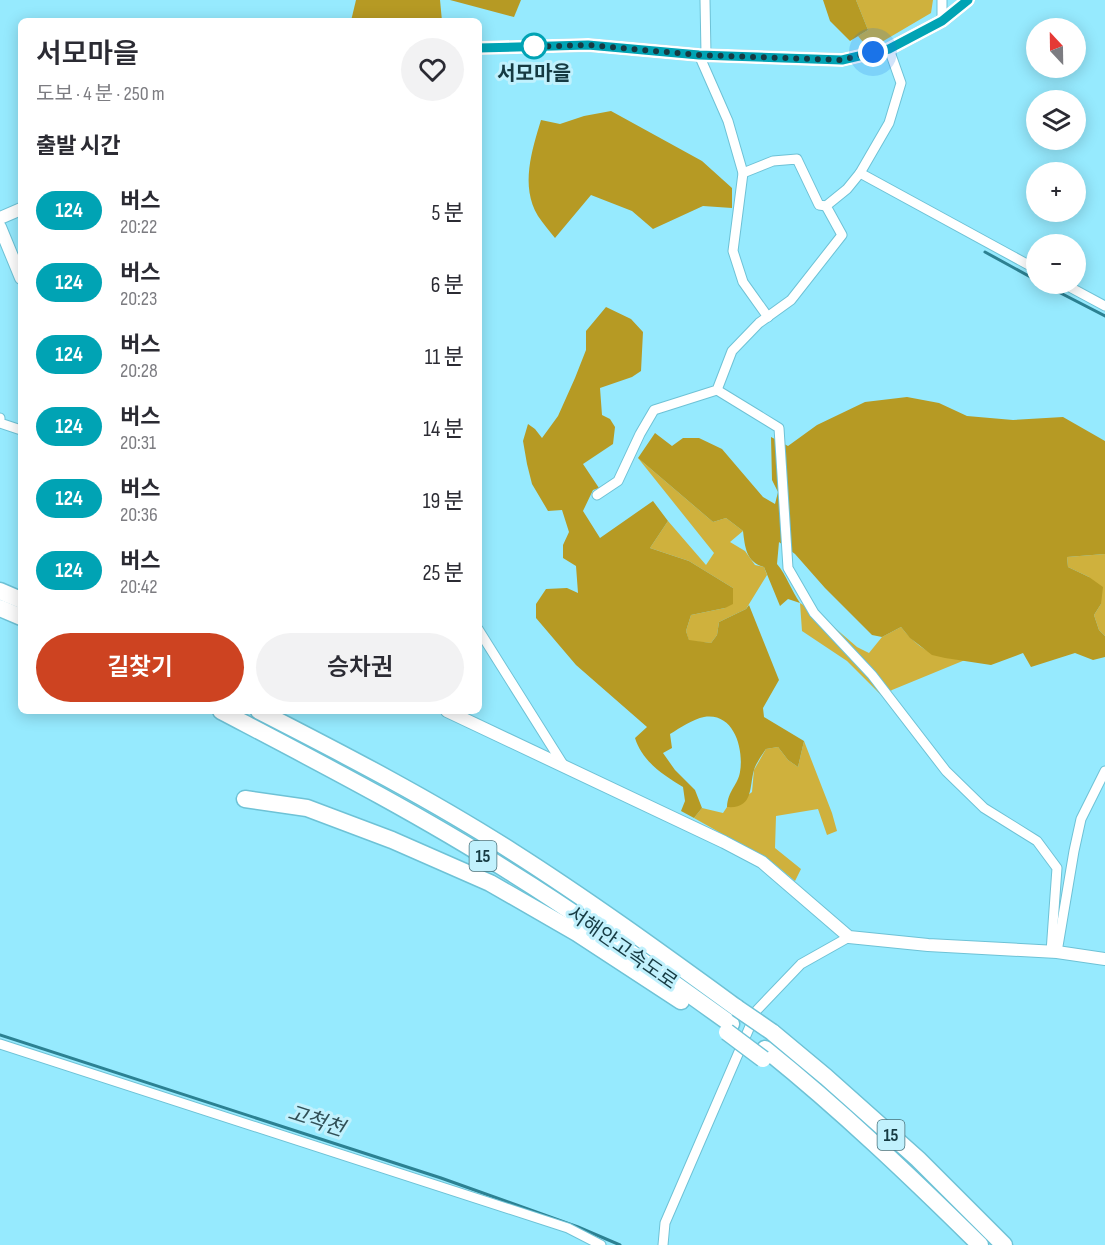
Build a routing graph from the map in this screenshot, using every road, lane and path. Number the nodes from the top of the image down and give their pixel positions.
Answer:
1 (705, 0) edge
2 (942, 0) edge
3 (968, 0) edge
4 (942, 21) junction
5 (482, 48) edge
6 (889, 49) junction
7 (702, 54) junction
8 (743, 172) junction
9 (860, 173) junction
10 (826, 206) junction
11 (18, 210) edge
12 (0, 218) edge
13 (0, 227) edge
14 (1026, 264) edge
15 (18, 271) edge
16 (1083, 294) edge
17 (1105, 306) edge
18 (768, 317) junction
19 (717, 390) junction
20 (0, 418) edge
21 (18, 429) edge
22 (597, 495) dead end
23 (0, 591) edge
24 (18, 599) edge
25 (0, 608) edge
26 (18, 616) edge
27 (482, 635) edge
28 (227, 714) edge
29 (265, 714) edge
30 (453, 714) edge
31 (564, 766) junction
32 (1105, 771) edge
33 (245, 799) dead end
34 (849, 937) junction
35 (1054, 952) junction
36 (1105, 959) edge
37 (732, 1021) junction
38 (0, 1044) edge
39 (601, 1245) edge
40 (663, 1245) edge
41 (980, 1245) edge
42 (1004, 1245) edge

1 - 7 street
2 - 4 street
3 - 4 street
4 - 6 street
5 - 7 street
6 - 7 street
6 - 9 street
7 - 8 street
8 - 10 street
8 - 18 street
9 - 10 street
9 - 14 street
10 - 18 street
11 - 12 street
13 - 15 street
16 - 17 street
18 - 19 street
19 - 22 street
19 - 35 street
20 - 21 street
23 - 24 highway
25 - 26 highway
27 - 31 street
28 - 37 highway, 서해안고속도로 / 15
29 - 37 highway, 서해안고속도로 / 15
30 - 31 street
31 - 34 street
32 - 35 street
33 - 37 highway
34 - 35 street
34 - 40 street
35 - 36 street
37 - 41 highway, 15, bridge
37 - 42 highway, 서해안고속도로 / 15, bridge
38 - 39 street

